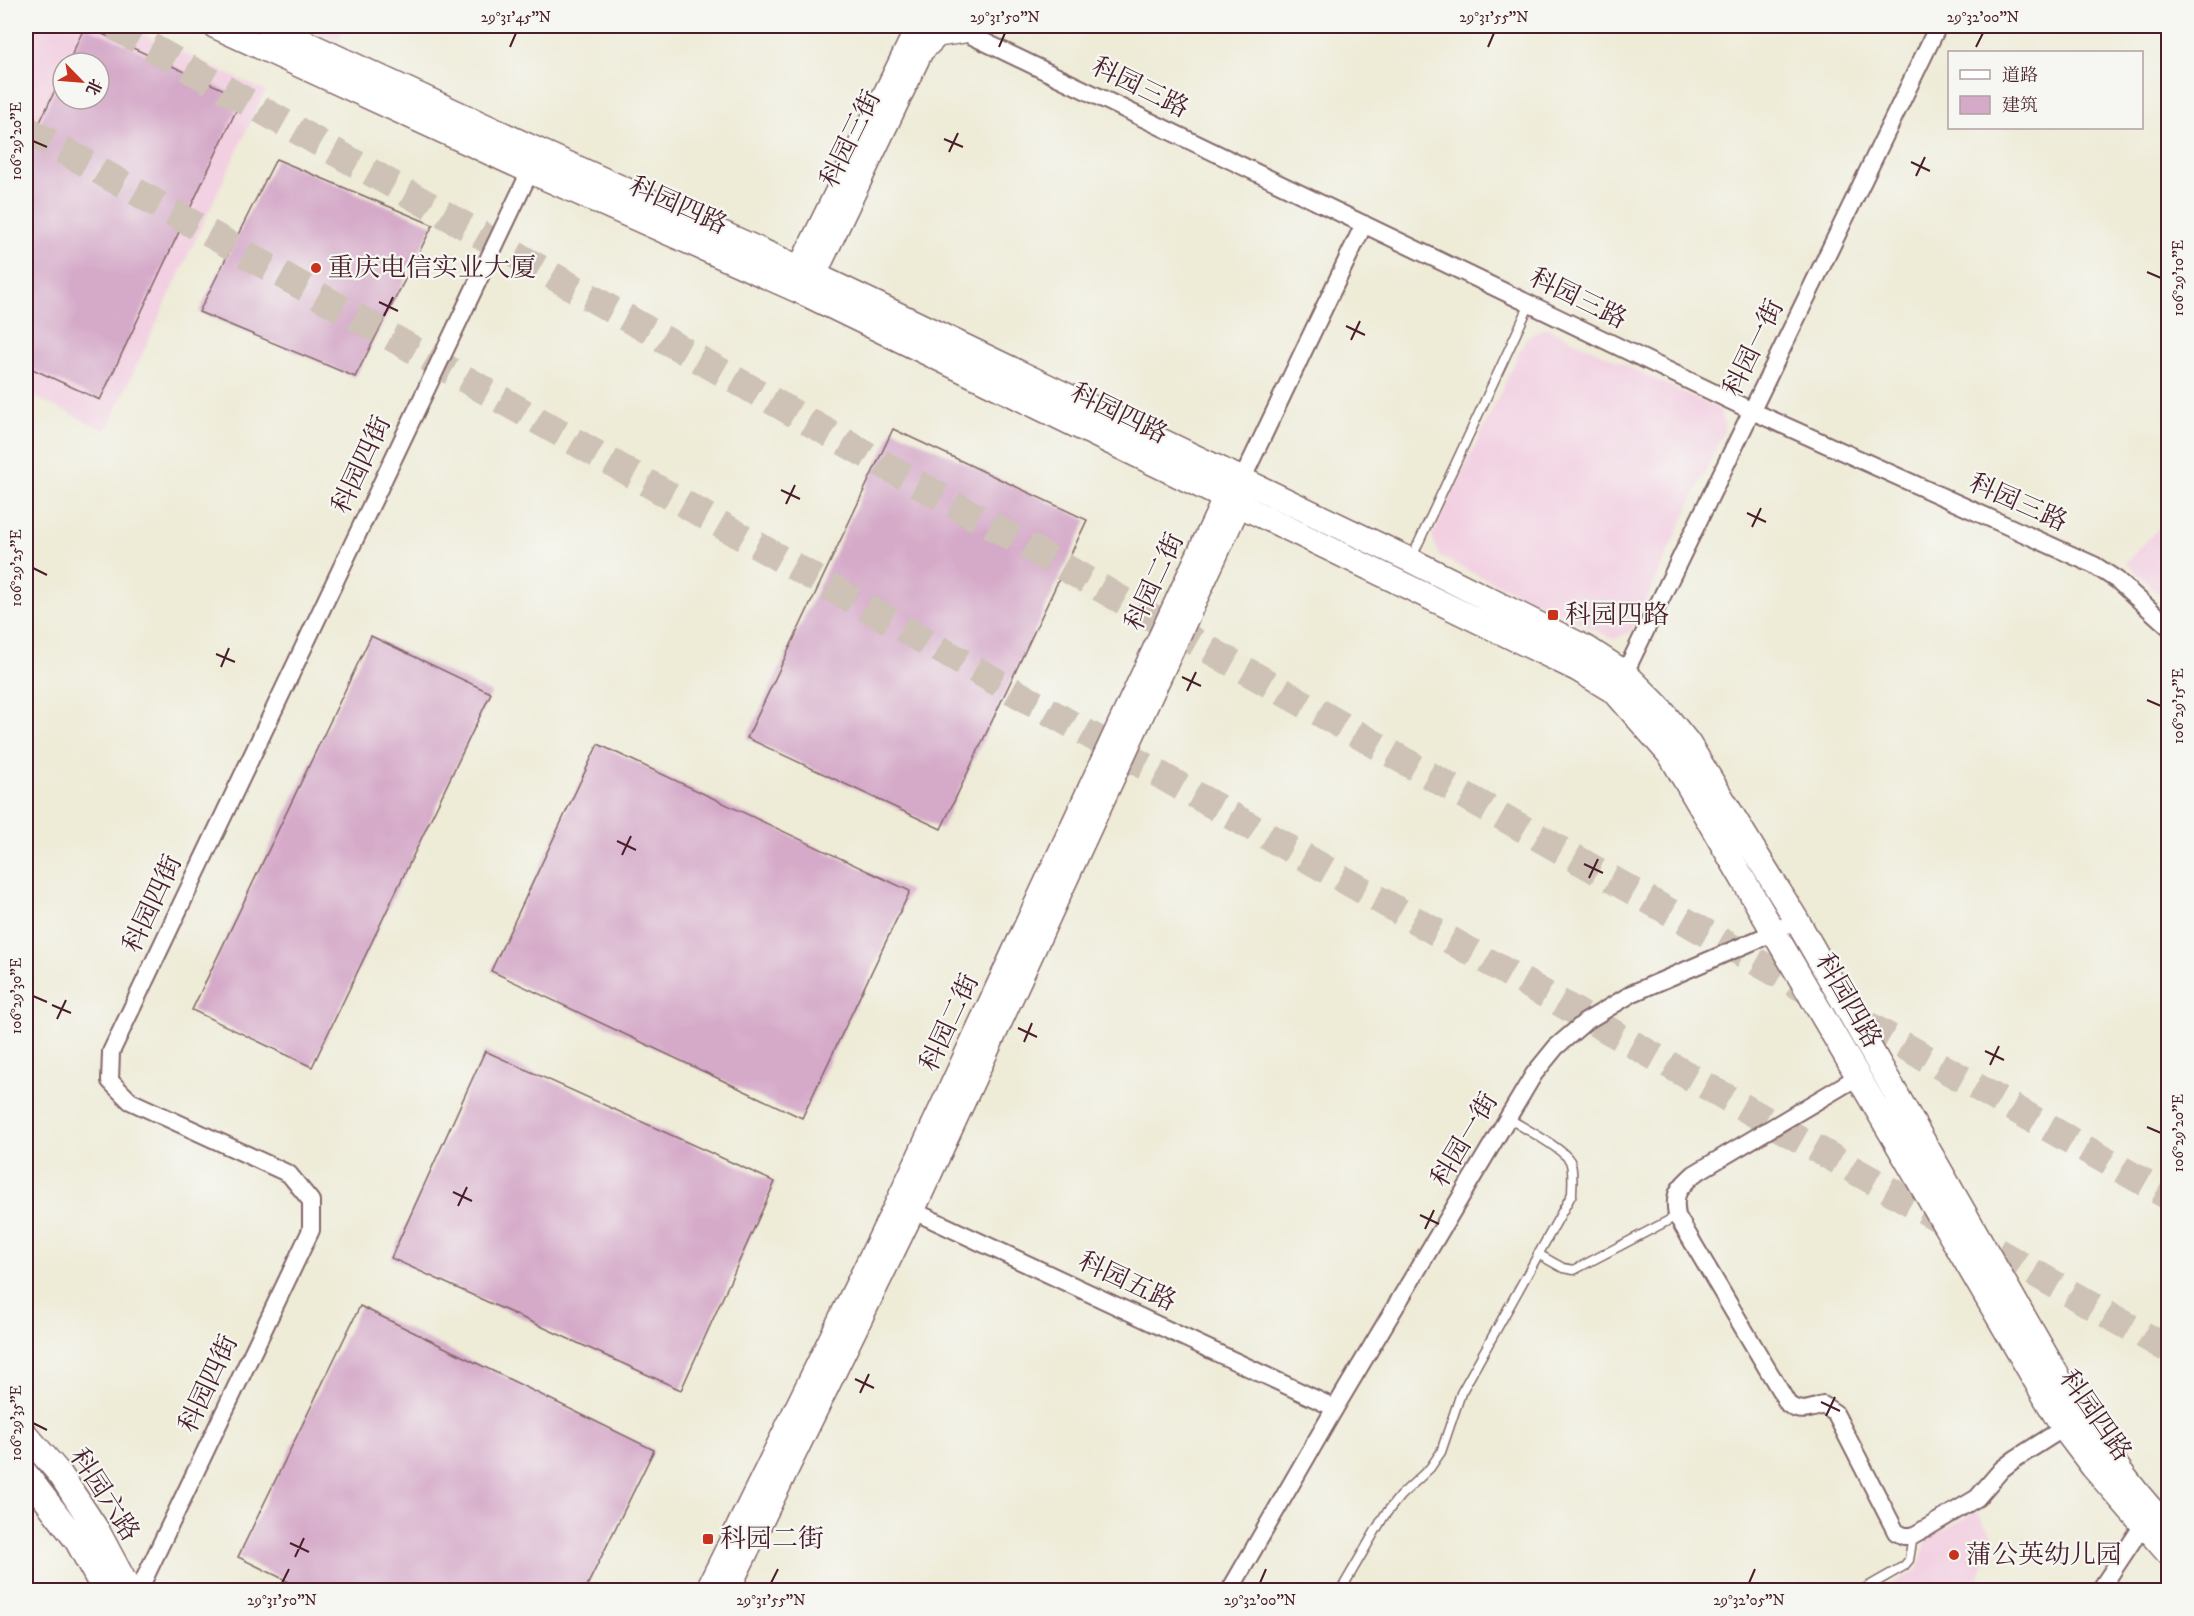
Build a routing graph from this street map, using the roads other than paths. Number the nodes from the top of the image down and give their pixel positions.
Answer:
1 (215, 26) edge
2 (269, 26) edge
3 (917, 26) edge
4 (1938, 26) edge
5 (962, 29) edge
6 (535, 161) junction
7 (1364, 224) junction
8 (802, 281) junction
9 (1530, 304) junction
10 (1752, 411) junction
11 (1242, 480) junction
12 (1232, 501) junction
13 (1410, 560) junction
14 (2169, 626) edge
15 (1620, 683) junction
16 (1796, 919) junction
17 (1775, 932) junction
18 (1859, 1076) junction
19 (1508, 1118) junction
20 (905, 1207) junction
21 (1677, 1216) junction
22 (1538, 1254) junction
23 (1335, 1408) junction
24 (2072, 1423) junction
25 (26, 1434) edge
26 (26, 1474) edge
27 (2143, 1525) junction
28 (2169, 1527) edge
29 (1913, 1536) junction
30 (2169, 1553) edge
31 (104, 1590) edge
32 (129, 1590) edge
33 (139, 1590) edge
34 (706, 1590) edge
35 (729, 1590) edge
36 (1230, 1590) edge
37 (1341, 1590) edge
38 (1862, 1590) edge
39 (2100, 1590) edge

1 - 6 main road, 科园四路
2 - 6 main road, 科园四路
3 - 8 street, 科园三街
4 - 10 street, 科园一街
5 - 7 street, 科园三路
5 - 8 street, 科园三街
6 - 8 main road, 科园四路
6 - 33 street, 科园四街
7 - 9 street, 科园三路
7 - 11 street, 科园二街
8 - 11 main road, 科园四路
8 - 12 main road, 科园四路
9 - 10 street, 科园三路
9 - 13 lane
10 - 14 street, 科园三路
10 - 15 street, 科园一街
11 - 12 street, 科园二街
11 - 13 main road, 科园四路
12 - 15 main road, 科园四路
12 - 20 street, 科园二街
13 - 15 main road, 科园四路
15 - 16 main road, 科园四路
15 - 17 main road, 科园四路
16 - 17 street, 科园一街
16 - 24 main road, 科园四路
17 - 18 main road, 科园四路
17 - 19 street, 科园一街
18 - 21 street
18 - 24 main road, 科园四路
19 - 22 lane
19 - 23 street, 科园一街
20 - 23 street, 科园五路
20 - 34 street, 科园二街
20 - 35 street, 科园二街
21 - 22 lane
21 - 29 street
22 - 37 lane
23 - 36 street, 科园一街
24 - 27 main road, 科园四路
24 - 28 main road, 科园四路
24 - 29 street
25 - 32 main road, 科园六路
26 - 31 main road, 科园六路
27 - 30 main road, 科园四路
27 - 39 street
29 - 38 lane

